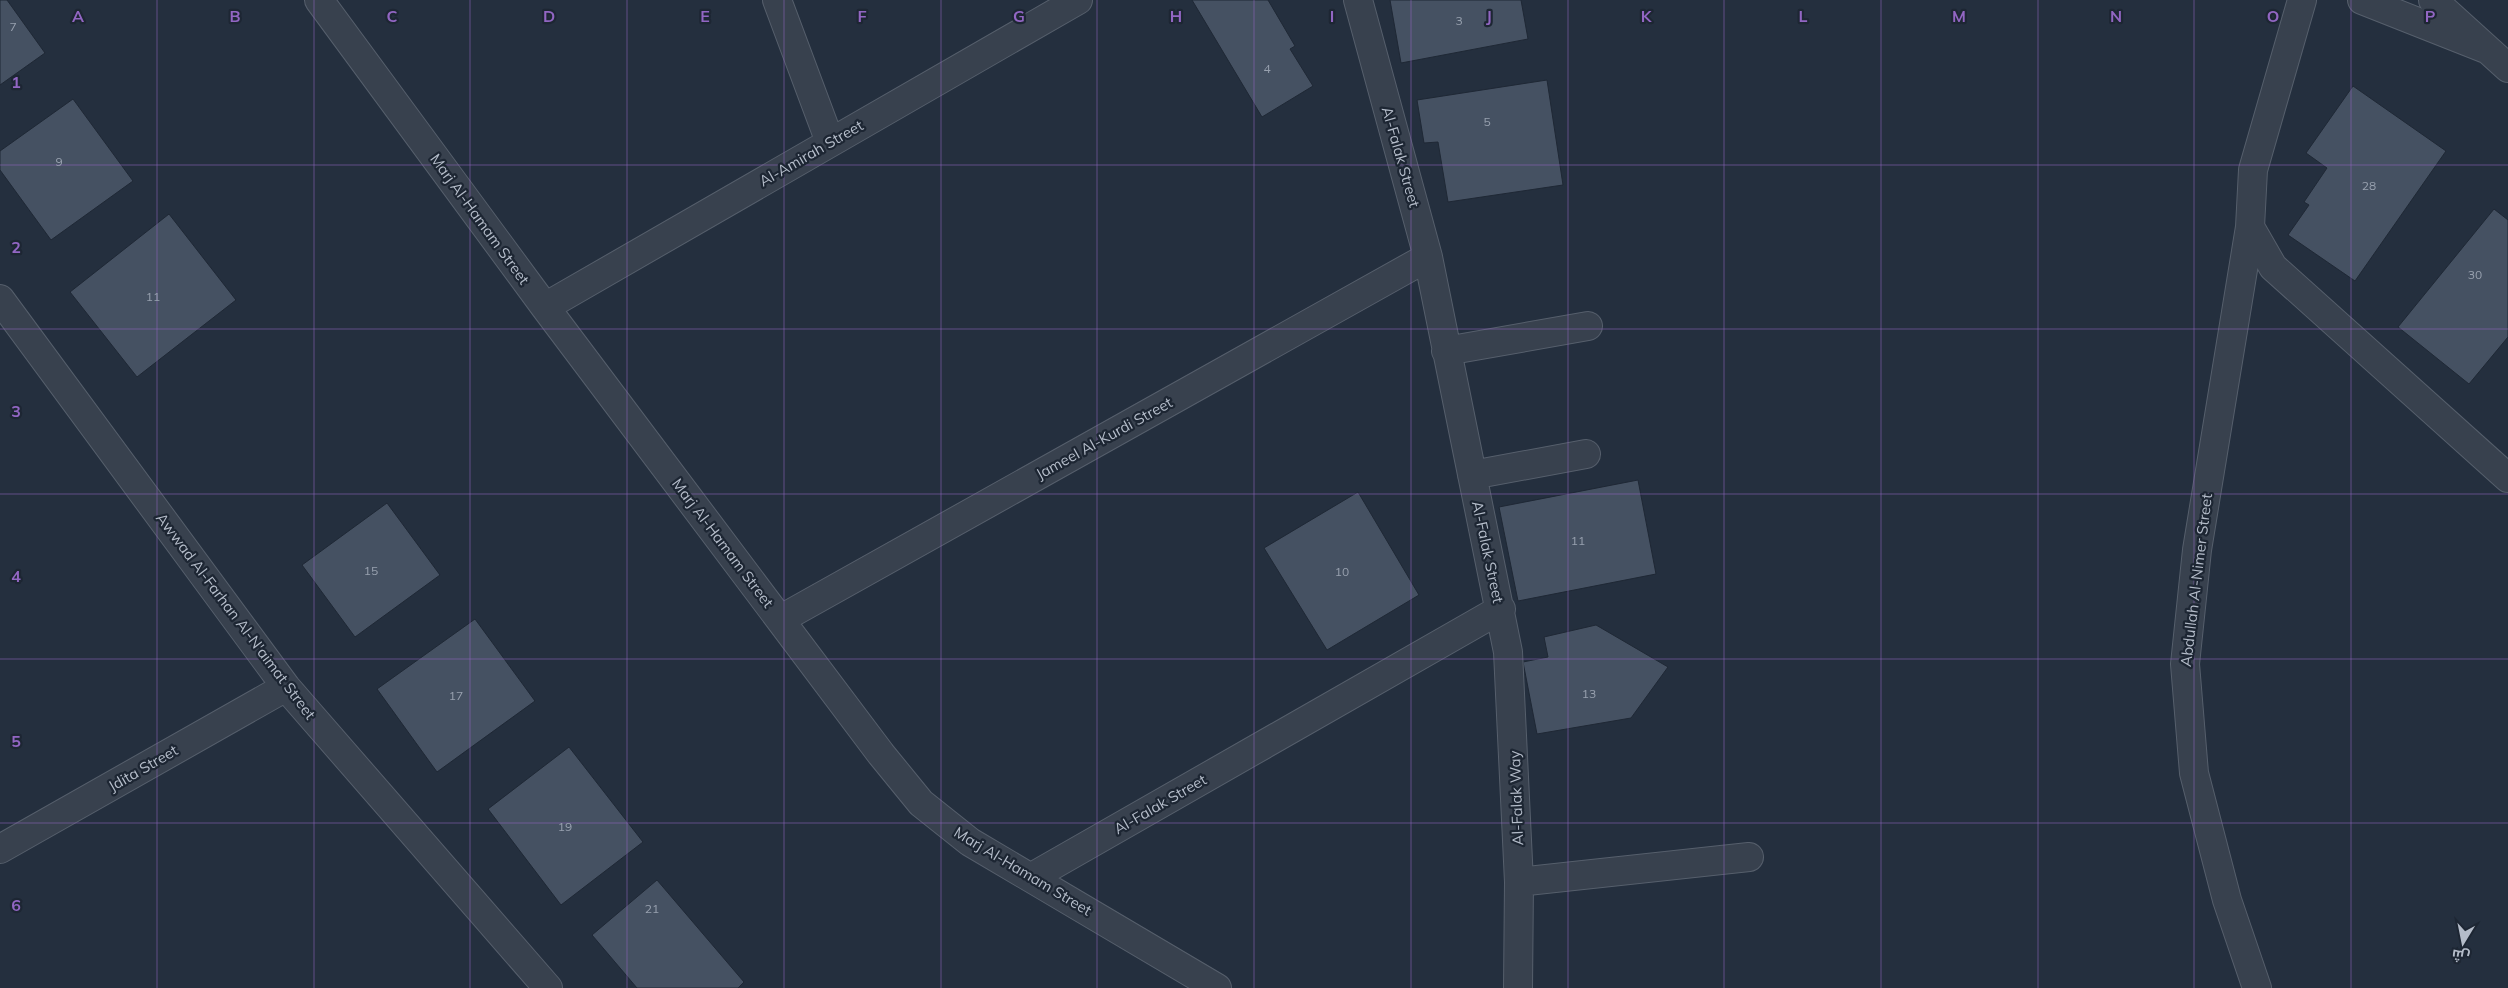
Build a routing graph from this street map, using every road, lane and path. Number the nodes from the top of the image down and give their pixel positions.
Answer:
1 (319, 0) edge
2 (777, 0) edge
3 (1078, 0) edge
4 (1358, 0) edge
5 (2302, 0) edge
6 (2362, 0) edge
7 (2434, 0) edge
8 (2486, 49) junction
9 (2508, 68) edge
10 (830, 142) junction
11 (2250, 227) junction
12 (1428, 257) junction
13 (0, 299) edge
14 (545, 307) junction
15 (1588, 326) dead end
16 (1446, 351) junction
17 (1586, 454) dead end
18 (1472, 475) junction
19 (2508, 478) edge
20 (1501, 609) junction
21 (781, 618) junction
22 (286, 687) junction
23 (0, 849) edge
24 (1749, 857) dead end
25 (1032, 877) junction
26 (1519, 882) junction
27 (548, 988) edge
28 (1217, 988) edge
29 (1518, 988) edge
30 (2258, 988) edge

1 - 14 street, Marj Al-Hamam Street
2 - 10 street
3 - 10 street, Al-Amirah Street
4 - 12 street, Al-Falak Street
5 - 11 street, Abdullah Al-Nimer Street
6 - 8 street
7 - 8 street
8 - 9 street
10 - 14 street, Al-Amirah Street
11 - 19 street
11 - 30 street, Abdullah Al-Nimer Street
12 - 16 street, Al-Falak Street
12 - 21 street, Jameel Al-Kurdi Street
13 - 22 street, Awwad Al-Farhan Al-N'aimat Street
14 - 21 street, Marj Al-Hamam Street
15 - 16 street
16 - 18 street, Al-Falak Street
17 - 18 street
18 - 20 street, Al-Falak Street
20 - 25 street, Al-Falak Street
20 - 26 street, Al-Falak Way
21 - 25 street, Marj Al-Hamam Street
22 - 23 street, Jdita Street
22 - 27 street, Awwad Al-Farhan Al-N'aimat Street
24 - 26 street
25 - 28 street, Marj Al-Hamam Street
26 - 29 street, Al-Falak Way

